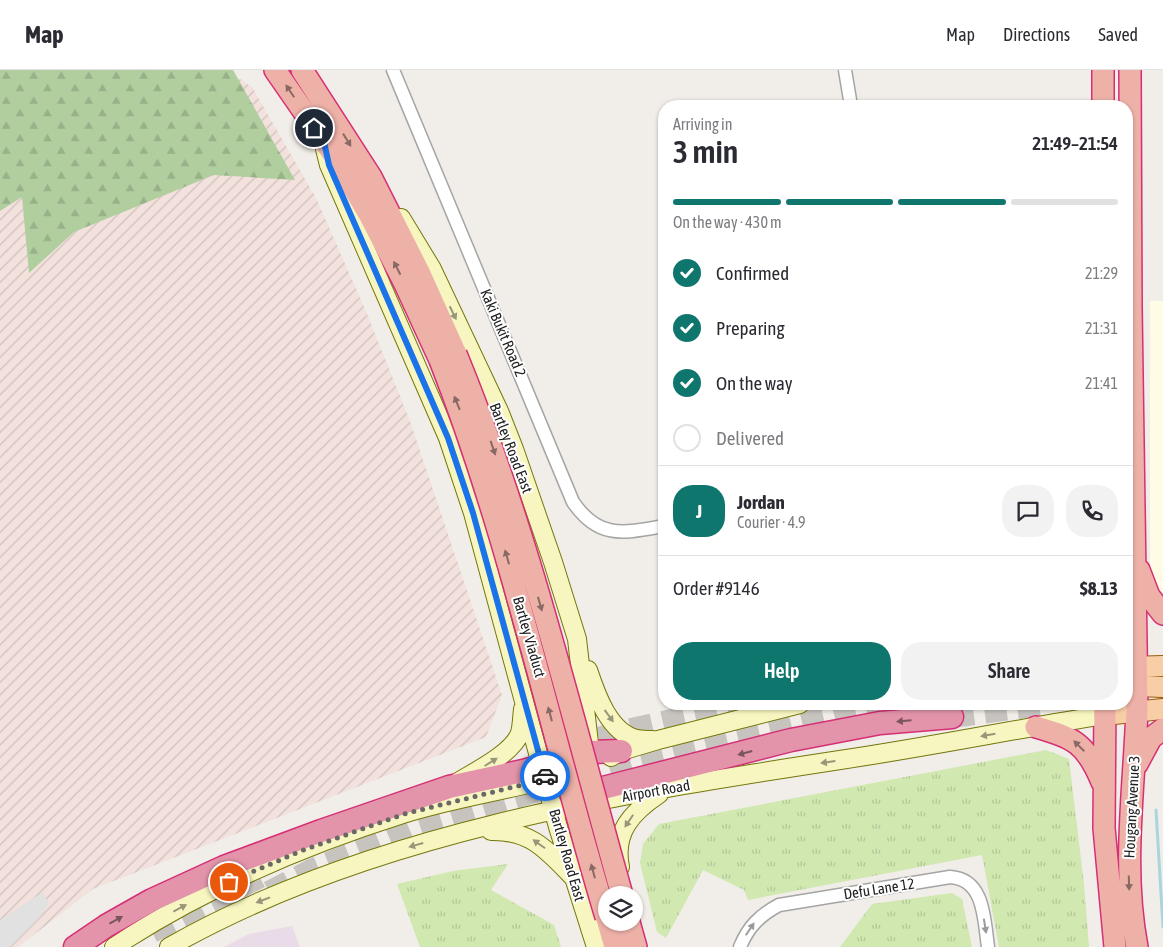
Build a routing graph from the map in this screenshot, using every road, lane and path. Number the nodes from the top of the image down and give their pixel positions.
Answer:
1 (275, 70) edge
2 (302, 70) edge
3 (393, 70) edge
4 (845, 70) edge
5 (1103, 70) edge
6 (1130, 70) edge
7 (849, 100) edge
8 (1103, 100) edge
9 (1130, 100) edge
10 (324, 142) junction
11 (371, 177) junction
12 (448, 357) junction
13 (1133, 428) edge
14 (658, 527) edge
15 (1134, 547) junction
16 (1133, 590) edge
17 (1163, 614) edge
18 (576, 639) junction
19 (1163, 666) edge
20 (1133, 674) edge
21 (1133, 676) edge
22 (1133, 687) edge
23 (1163, 687) edge
24 (523, 698) junction
25 (1163, 709) edge
26 (776, 710) edge
27 (1105, 710) edge
28 (1137, 710) junction
29 (952, 717) tunnel mouth
30 (1036, 727) junction
31 (1163, 728) edge
32 (658, 740) junction
33 (622, 751) joint
34 (591, 759) junction
35 (1135, 767) junction
36 (545, 772) junction
37 (1104, 786) junction
38 (449, 787) junction
39 (665, 790) junction
40 (600, 795) junction
41 (554, 811) junction
42 (463, 832) junction
43 (574, 878) junction
44 (619, 886) edge
45 (626, 886) edge
46 (598, 888) edge
47 (611, 931) edge
48 (632, 931) edge
49 (640, 931) edge
50 (125, 945) edge
51 (75, 947) edge
52 (169, 947) edge
53 (596, 947) edge
54 (615, 947) edge
55 (636, 947) edge
56 (644, 947) edge
57 (740, 947) edge
58 (988, 947) edge
59 (1115, 947) edge
60 (1137, 947) edge

10 -> 1 highway, Bartley Road East
2 -> 11 highway, Bartley Road East
3 - 14 street, Kaki Bukit Road 2
4 - 7 street
5 - 8 highway
6 - 9 highway
12 -> 10 highway, Bartley Road East
10 - 24 main road, Bartley Road East
11 - 12 highway, Bartley Road East
11 -> 18 main road, Bartley Road East
12 -> 44 highway, Bartley Viaduct, bridge
46 -> 12 highway, Bartley Viaduct, bridge
13 - 15 highway
15 - 16 highway, Hougang Avenue 3
15 - 17 highway
18 -> 32 main road
18 - 34 main road, Bartley Road East
19 - 20 main road
21 - 23 main road
22 - 28 highway, Hougang Avenue 3
24 - 36 main road, Bartley Road East
38 -> 24 main road
25 - 28 main road, Airport Road
26 - 32 main road
27 - 28 main road, Airport Road
27 - 30 main road, Airport Road
27 - 37 highway, Hougang Avenue 3
28 - 35 highway, Hougang Avenue 3
29 -> 40 highway
37 -> 30 highway
30 -> 39 main road, Airport Road
31 - 35 highway
32 - 33 main road
33 - 34 highway
34 - 36 highway
34 - 40 main road, Bartley Road East
35 -> 60 highway, Hougang Avenue 3
36 - 38 highway
36 - 40 highway
36 - 41 main road, Bartley Road East
50 -> 36 main road
37 - 59 highway, Hougang Avenue 3
51 -> 38 highway
39 - 40 main road, Airport Road
39 -> 45 main road
40 - 41 main road, Airport Road
41 - 42 main road, Airport Road
41 - 43 main road, Bartley Road East
43 -> 42 main road
42 -> 52 main road, Airport Road
43 - 53 main road, Bartley Road East
47 - 54 highway
48 - 55 highway
49 - 56 main road
57 -> 58 street, Defu Lane 12

